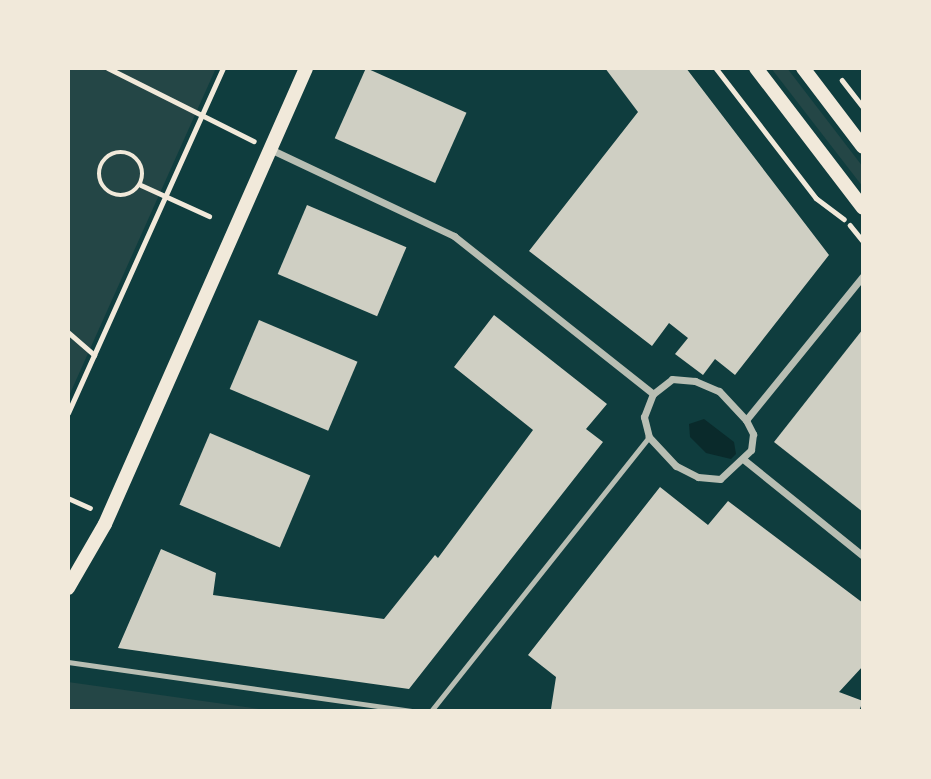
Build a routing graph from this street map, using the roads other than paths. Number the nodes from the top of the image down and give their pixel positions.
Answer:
1 (306, 68) edge
2 (756, 68) edge
3 (803, 68) edge
4 (264, 146) junction
5 (863, 147) edge
6 (863, 208) edge
7 (863, 276) edge
8 (653, 394) junction
9 (746, 421) junction
10 (649, 437) junction
11 (744, 459) junction
12 (863, 556) edge
13 (68, 588) edge
14 (68, 662) edge
15 (412, 711) edge
16 (431, 711) edge

1 - 4 main road
2 - 6 main road
3 - 5 main road
4 - 8 street
4 - 13 main road
7 - 9 street
8 - 9 street
8 - 10 street
9 - 11 street
10 - 11 street
10 - 16 lane
11 - 12 street
14 - 15 lane

